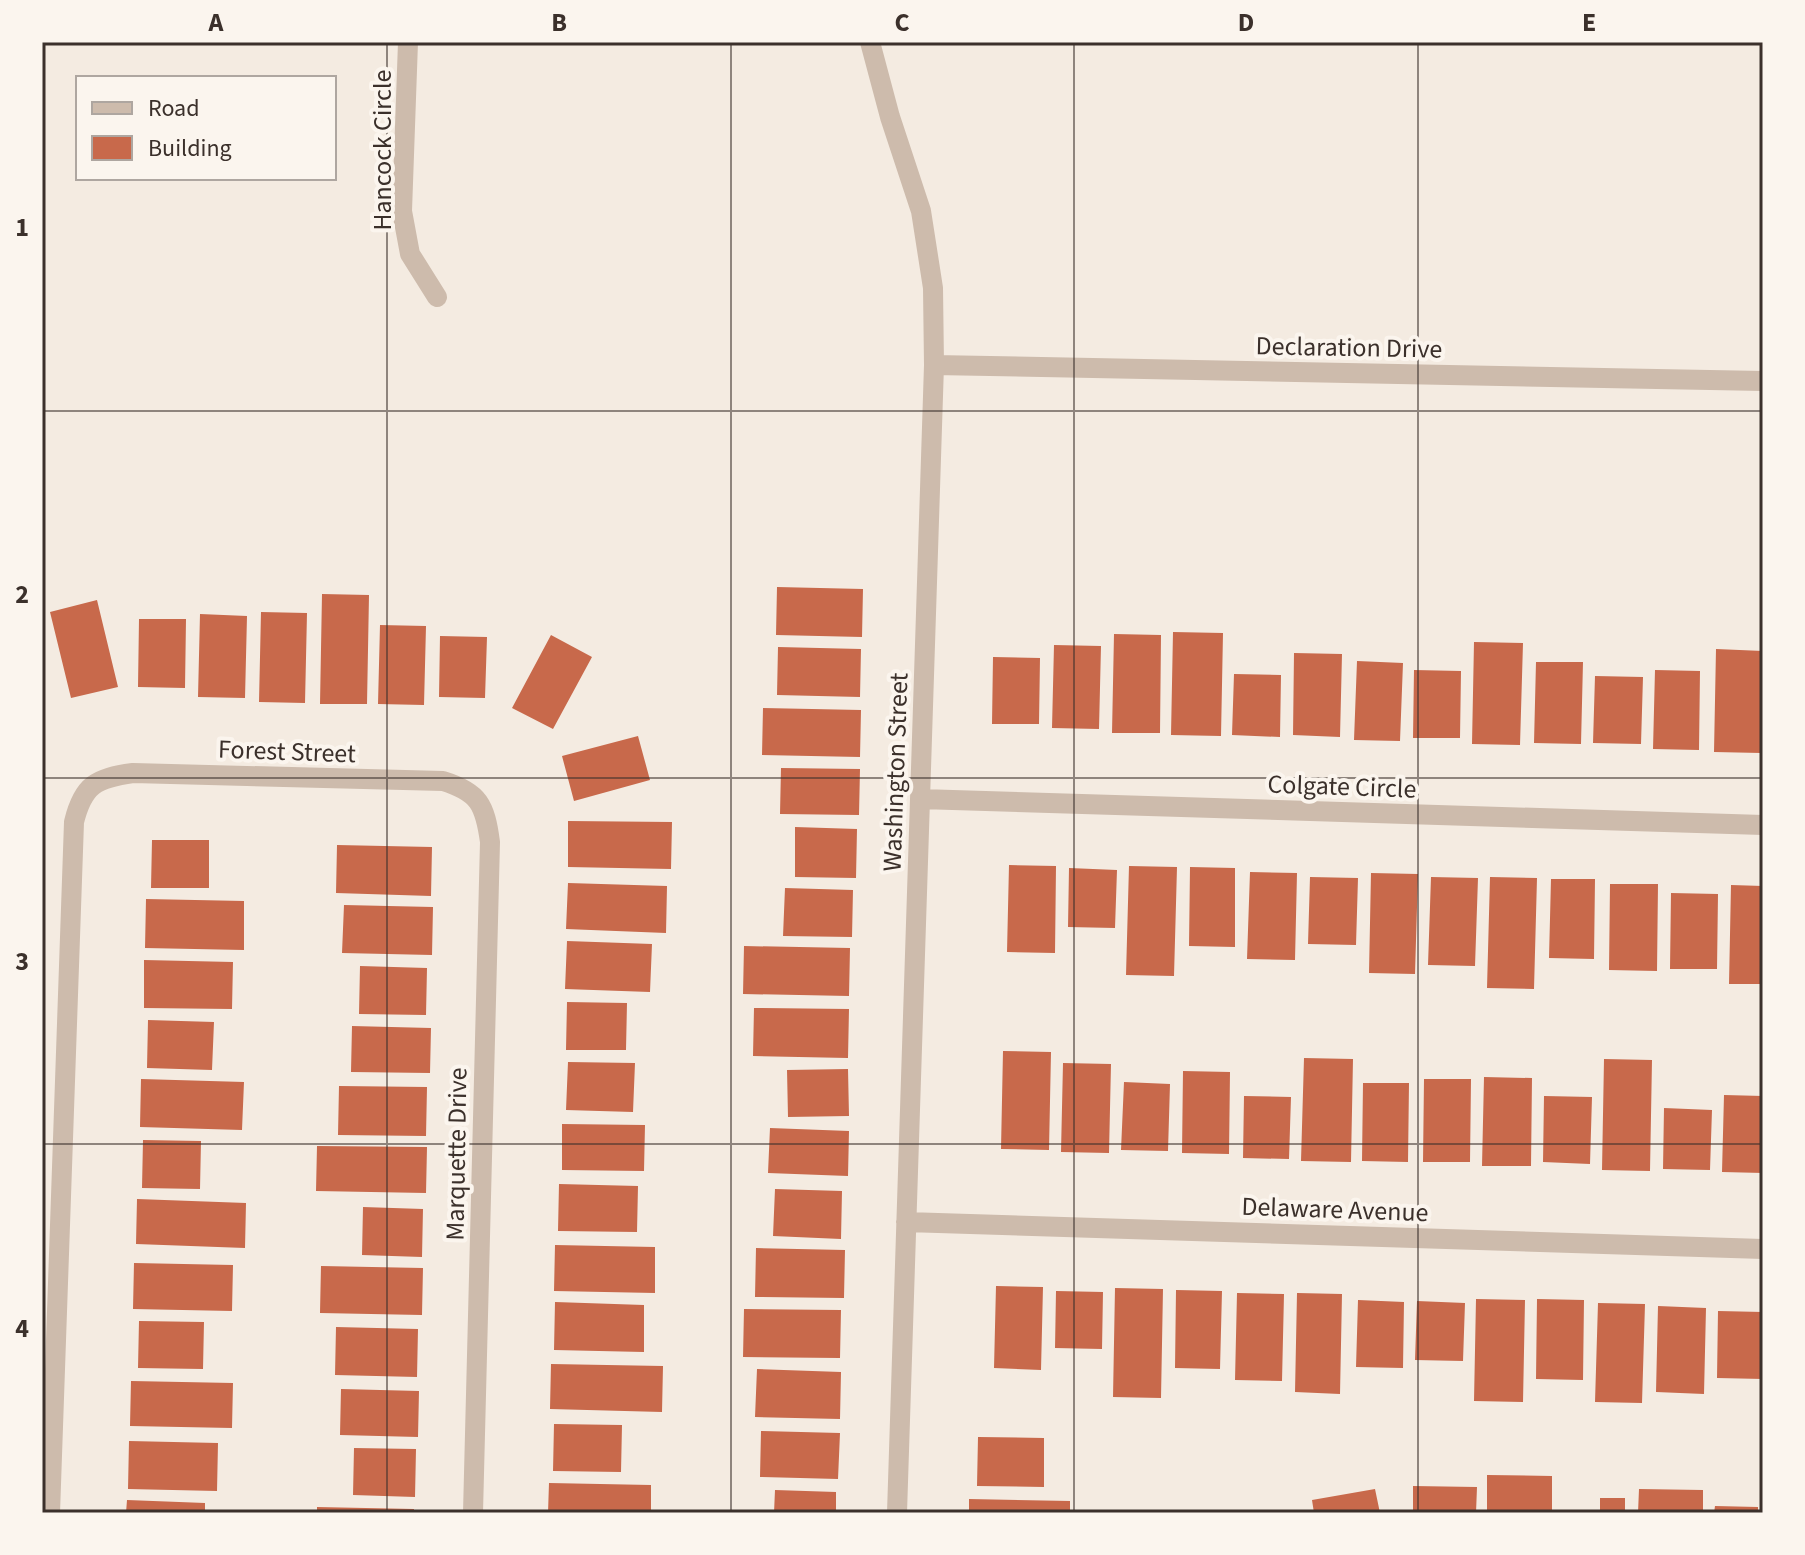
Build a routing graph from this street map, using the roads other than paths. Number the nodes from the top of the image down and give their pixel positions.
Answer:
1 (408, 42) edge
2 (870, 42) edge
3 (437, 297) dead end
4 (934, 365) junction
5 (1763, 381) edge
6 (478, 799) joint
7 (920, 799) junction
8 (1763, 825) edge
9 (906, 1222) junction
10 (1763, 1249) edge
11 (50, 1513) edge
12 (473, 1513) edge
13 (897, 1513) edge

1 - 3 street, Hancock Circle
2 - 4 street, Washington Street
4 - 5 street, Declaration Drive
4 - 7 street, Washington Street
6 - 11 street, Forest Street
6 - 12 street, Marquette Drive
7 - 8 street, Colgate Circle
7 - 9 street, Washington Street
9 - 10 street, Delaware Avenue
9 - 13 street, Washington Street

